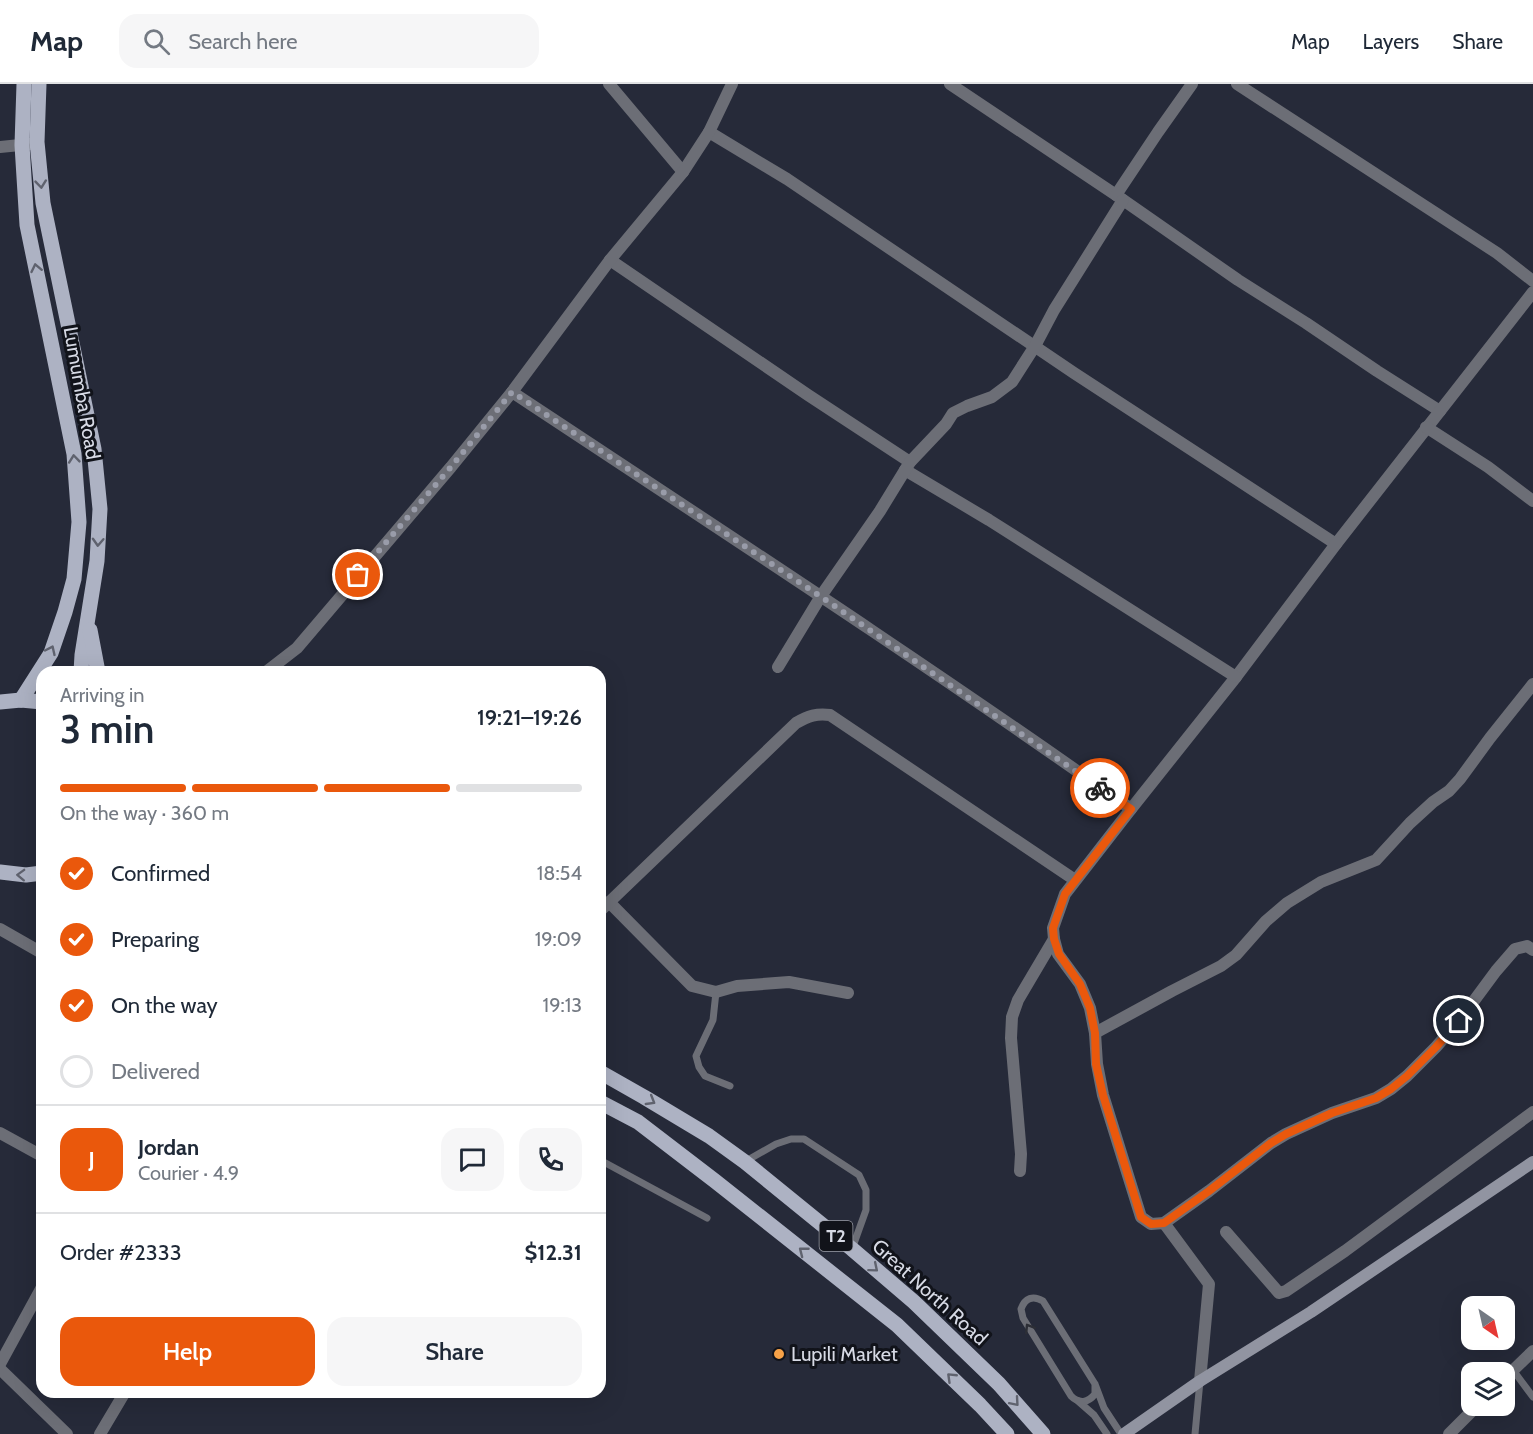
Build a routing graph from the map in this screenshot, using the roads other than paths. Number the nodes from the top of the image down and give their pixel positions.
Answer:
1 (24, 84) edge
2 (39, 84) edge
3 (609, 84) edge
4 (732, 84) edge
5 (950, 84) edge
6 (1192, 84) edge
7 (1237, 84) edge
8 (709, 132) junction
9 (29, 144) junction
10 (0, 147) edge
11 (682, 172) junction
12 (1120, 197) junction
13 (610, 260) junction
14 (1533, 281) edge
15 (1533, 292) edge
16 (1035, 346) junction
17 (512, 392) junction
18 (1440, 411) junction
19 (1426, 427) junction
20 (908, 466) junction
21 (1533, 501) edge
22 (1336, 544) junction
23 (820, 596) junction
24 (88, 618) junction
25 (43, 666) edge
26 (81, 666) edge
27 (97, 666) edge
28 (274, 666) edge
29 (778, 667) dead end
30 (36, 676) edge
31 (1236, 677) junction
32 (1533, 684) edge
33 (21, 700) junction
34 (36, 701) edge
35 (0, 702) edge
36 (1131, 809) junction
37 (0, 872) edge
38 (36, 874) edge
39 (1074, 880) junction
40 (606, 905) edge
41 (606, 907) edge
42 (0, 929) edge
43 (1054, 939) junction
44 (36, 949) edge
45 (1533, 950) edge
46 (716, 992) junction
47 (848, 993) dead end
48 (1095, 1033) junction
49 (606, 1075) edge
50 (730, 1086) dead end
51 (606, 1105) edge
52 (1533, 1112) edge
53 (0, 1133) edge
54 (36, 1153) edge
55 (745, 1162) junction
56 (1533, 1162) edge
57 (606, 1163) edge
58 (1020, 1171) dead end
59 (707, 1218) dead end
60 (1164, 1223) junction
61 (1226, 1232) dead end
62 (852, 1249) junction
63 (36, 1298) edge
64 (1533, 1351) edge
65 (0, 1364) edge
66 (1515, 1368) edge
67 (0, 1369) edge
68 (1515, 1380) edge
69 (1200, 1381) junction
70 (1095, 1384) junction
71 (1533, 1397) edge
72 (121, 1398) edge
73 (1078, 1401) junction
74 (1468, 1416) edge
75 (67, 1434) edge
76 (100, 1434) edge
77 (1007, 1434) edge
78 (1043, 1434) edge
79 (1107, 1434) edge
80 (1123, 1434) edge
81 (1195, 1434) edge
82 (1449, 1434) edge

1 - 9 main road, Lumumba Road
2 - 9 main road, Lumumba Road
3 - 11 street
4 - 8 street
5 - 12 street
6 - 12 street
7 - 14 street
8 - 11 street
8 - 16 street
9 - 10 street
9 -> 24 main road, Lumumba Road
25 -> 9 main road, Lumumba Road
11 - 13 street
12 - 16 street
12 - 18 street
13 - 17 street
13 - 20 street
15 - 18 street
16 - 20 street
16 - 22 street
17 - 23 street
17 - 28 street
18 - 19 street
19 - 21 street
19 - 22 street
20 - 23 street
20 - 31 street
22 - 31 street
23 - 29 street
23 - 36 street
24 - 26 main road, Lumumba Road
24 - 27 main road
33 -> 30 main road, Lumumba Road
31 - 36 street
32 - 48 street
33 - 34 main road
33 - 35 main road
36 - 39 street
38 -> 37 main road
39 - 40 street
39 - 43 street
41 - 46 street
42 - 44 street
43 - 48 street
43 - 58 street
45 - 60 street
46 - 47 street
46 - 50 lane
48 - 60 street
49 -> 55 main road, Great North Road / T2
77 -> 51 main road, T2
52 - 61 street
53 - 54 street
55 - 62 main road, Great North Road / T2
55 - 62 lane
56 - 69 street
57 - 59 lane
60 - 69 street
62 -> 78 main road, Great North Road / T2
63 - 65 street
64 - 66 street
67 - 75 street
68 - 71 lane
69 - 80 street
69 - 81 lane
70 - 73 lane
73 -> 70 lane
70 - 80 lane
72 - 76 street
73 - 79 lane
74 - 82 street

